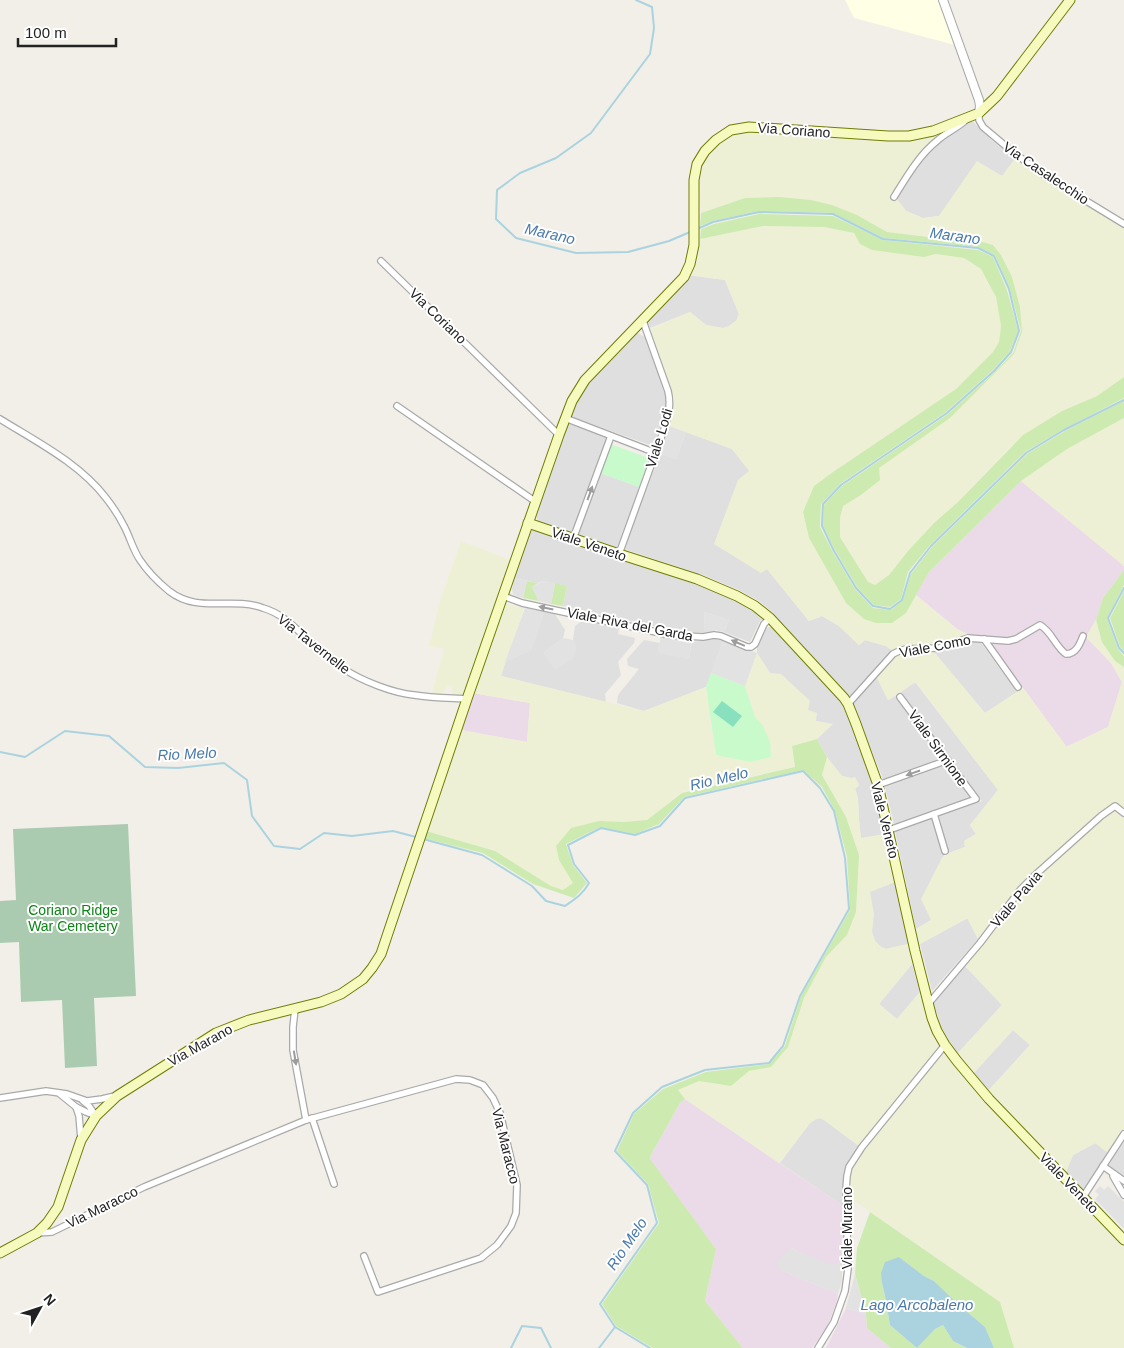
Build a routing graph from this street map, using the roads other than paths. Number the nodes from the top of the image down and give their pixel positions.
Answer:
1 (943, 0) edge
2 (1070, 0) edge
3 (979, 113) junction
4 (968, 117) junction
5 (894, 197) dead end
6 (1124, 224) edge
7 (381, 260) dead end
8 (643, 321) junction
9 (397, 406) dead end
10 (565, 418) junction
11 (0, 419) edge
12 (559, 435) junction
13 (611, 436) junction
14 (656, 453) junction
15 (536, 502) junction
16 (528, 523) junction
17 (573, 539) junction
18 (619, 554) junction
19 (503, 596) junction
20 (770, 618) junction
21 (1083, 636) dead end
22 (984, 639) junction
23 (1018, 687) dead end
24 (900, 697) dead end
25 (467, 699) junction
26 (848, 704) junction
27 (948, 760) junction
28 (878, 785) junction
29 (1124, 813) edge
30 (934, 814) junction
31 (889, 830) junction
32 (945, 851) dead end
33 (928, 1002) junction
34 (295, 1009) junction
35 (945, 1045) junction
36 (56, 1092) junction
37 (117, 1096) junction
38 (0, 1098) edge
39 (82, 1100) junction
40 (76, 1107) junction
41 (96, 1116) junction
42 (309, 1119) junction
43 (1124, 1134) edge
44 (81, 1140) junction
45 (1103, 1166) junction
46 (1114, 1174) junction
47 (1124, 1181) edge
48 (334, 1184) dead end
49 (1124, 1195) edge
50 (1083, 1197) junction
51 (37, 1233) junction
52 (1124, 1240) edge
53 (0, 1253) edge
54 (364, 1256) dead end
55 (818, 1348) edge

1 - 3 street
2 - 3 main road, Via Coriano
3 - 4 main road, Via Coriano
3 - 6 street, Via Casalecchio
4 - 5 street, Via Coriano
4 - 8 main road, Via Coriano
7 - 12 street, Via Coriano
8 - 10 main road, Via Coriano
8 - 14 street, Viale Lodi
9 - 15 street
10 - 12 main road, Via Coriano
10 - 13 street
11 - 25 street, Via Tavernelle
12 - 15 main road, Via Coriano
13 - 14 street
17 -> 13 street
14 - 18 street, Viale Lodi
15 - 16 main road, Via Coriano
16 - 17 main road, Viale Veneto
16 - 19 main road, Via Marano
17 - 18 main road, Viale Veneto
18 - 20 main road, Viale Veneto
20 -> 19 street, Viale Riva del Garda
19 - 25 main road, Via Marano
20 - 26 main road, Viale Veneto
21 - 22 street, Viale Como
22 - 23 street, Viale Como
22 - 26 street, Viale Como
24 - 27 street, Viale Sirmione
25 - 34 main road, Via Marano
26 - 28 main road, Viale Veneto
27 -> 28 street
27 - 30 street, Viale Sirmione
28 - 31 main road, Viale Veneto
29 - 33 street, Viale Pavia
30 - 31 street
30 - 32 street
31 - 33 main road, Viale Veneto
33 - 35 main road, Viale Veneto
34 - 37 main road, Via Marano
34 -> 42 street
35 - 50 main road, Viale Veneto
35 - 55 street, Viale Murano
36 - 38 street
36 - 39 street
36 - 40 street
37 - 39 street
37 - 41 main road, Via Marano
39 - 41 street
40 - 41 street
40 - 44 street
41 - 44 main road, Via Marano
42 - 48 street
42 - 51 street, Via Maracco
42 - 54 street, Via Maracco
43 - 45 street
44 - 51 main road, Via Marano
45 - 46 street
45 - 50 street
46 - 47 street
46 - 49 street
50 - 52 main road, Viale Veneto
51 - 53 main road, Via Marano

